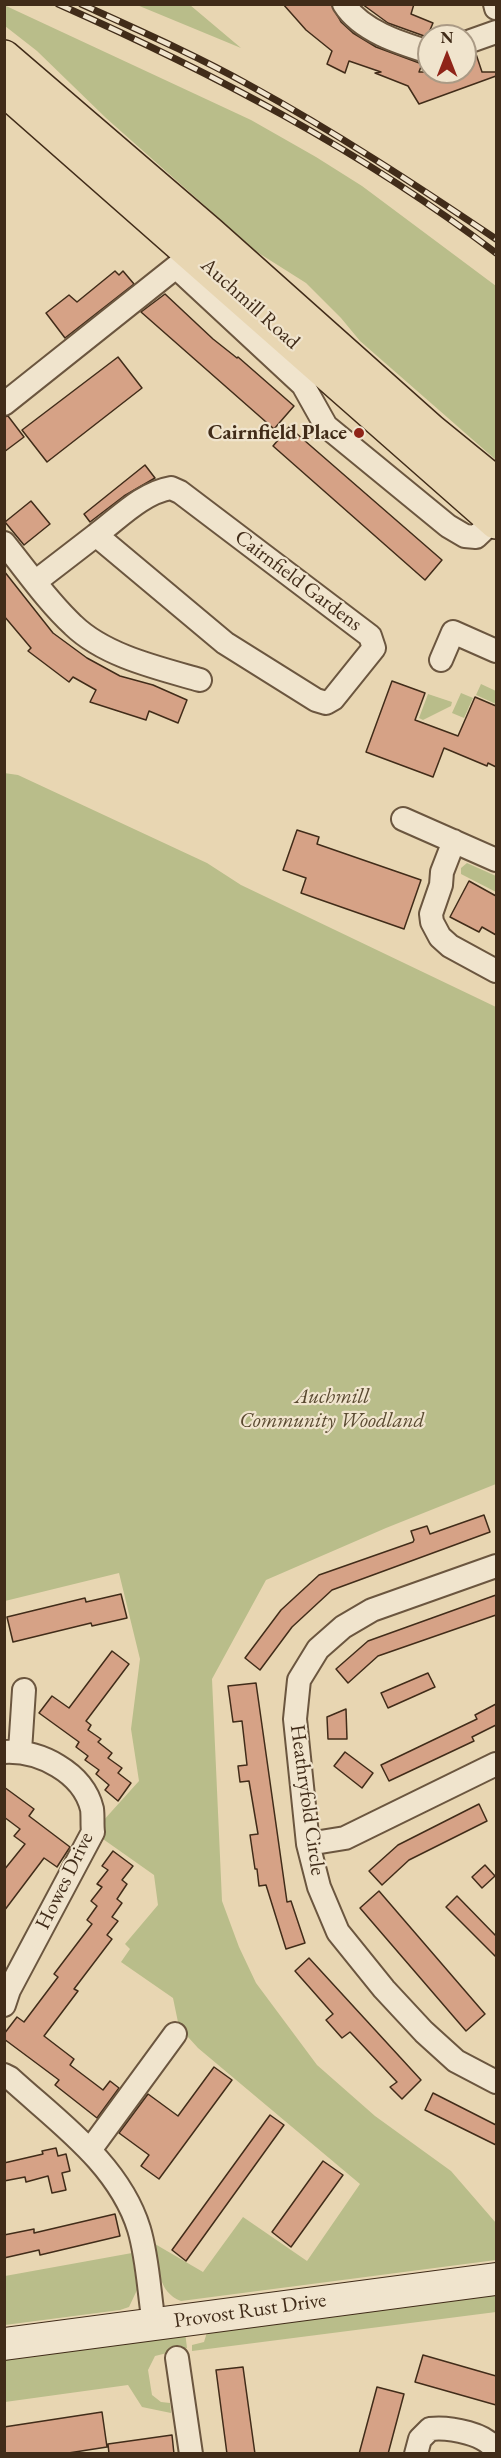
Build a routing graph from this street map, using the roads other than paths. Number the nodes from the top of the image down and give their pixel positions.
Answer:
1 (344, 4) edge
2 (496, 32) edge
3 (477, 39) edge
4 (417, 47) edge
5 (4, 57) edge
6 (4, 89) edge
7 (194, 252) junction
8 (4, 404) edge
9 (496, 484) edge
10 (496, 520) edge
11 (96, 535) junction
12 (4, 543) edge
13 (35, 582) junction
14 (496, 651) edge
15 (441, 660) dead end
16 (200, 680) dead end
17 (403, 819) dead end
18 (454, 841) junction
19 (496, 860) edge
20 (496, 971) edge
21 (496, 1566) edge
22 (24, 1690) dead end
23 (12, 1751) edge
24 (496, 1764) edge
25 (308, 1844) junction
26 (4, 2005) edge
27 (175, 2034) dead end
28 (4, 2075) edge
29 (496, 2082) edge
30 (90, 2151) junction
31 (496, 2279) edge
32 (153, 2324) junction
33 (4, 2344) edge
34 (177, 2358) dead end
35 (191, 2454) edge
36 (416, 2454) edge
37 (496, 2454) edge

1 - 4 street
2 - 3 street
5 - 7 main road, Auchmill Road
6 - 7 main road, Auchmill Road
7 - 8 street
7 - 9 main road, Auchmill Road
7 - 10 main road, Auchmill Road
11 - 11 street, Cairnfield Gardens
11 - 13 street, Cairnfield Gardens
12 - 13 street
13 - 16 street
14 - 15 street
17 - 18 street
18 - 19 street
18 - 20 street
21 - 25 street, Heathryfold Circle
22 - 23 street, Howes Drive
23 - 26 street, Howes Drive
24 - 25 street
25 - 29 street, Heathryfold Circle
27 - 30 street
28 - 30 street
30 - 32 street
31 - 32 street, Provost Rust Drive
32 - 33 street, Provost Rust Drive
34 - 35 street
36 - 37 street

